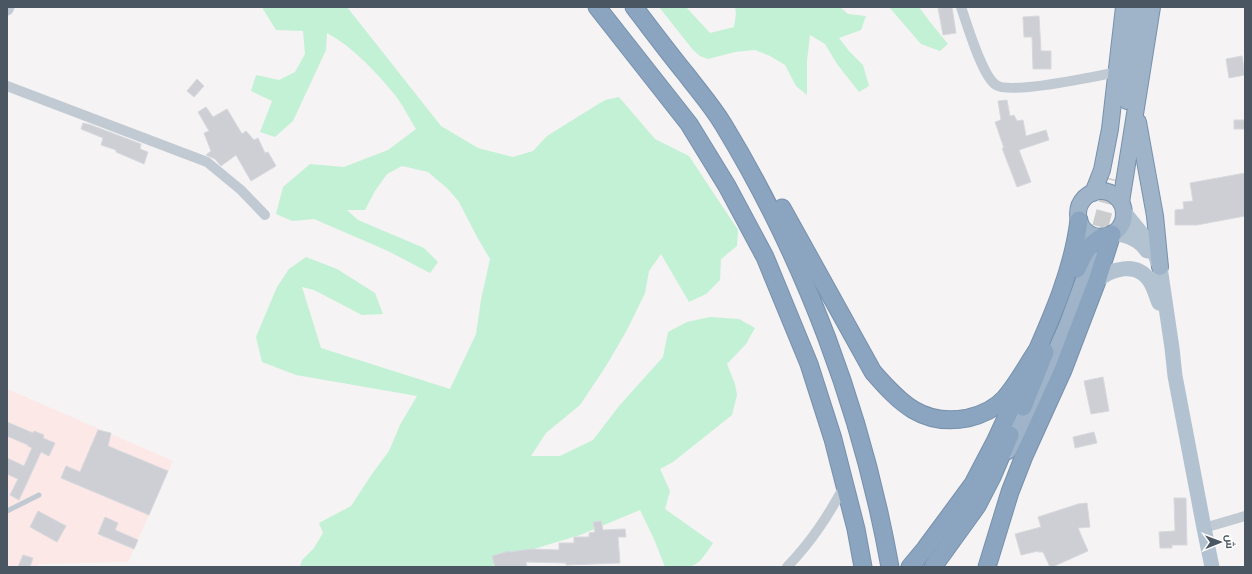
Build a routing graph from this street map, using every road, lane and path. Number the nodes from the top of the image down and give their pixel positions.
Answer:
1 (597, 7) edge
2 (634, 7) edge
3 (961, 7) edge
4 (1124, 7) edge
5 (1138, 7) edge
6 (1152, 7) edge
7 (1117, 72) junction
8 (7, 86) edge
9 (1136, 110) junction
10 (722, 124) junction
11 (1113, 180) tunnel mouth
12 (1093, 193) junction
13 (1122, 207) junction
14 (266, 215) dead end
15 (1079, 220) junction
16 (1110, 235) junction
17 (1092, 258) tunnel mouth
18 (1160, 267) junction
19 (1097, 281) junction
20 (1161, 306) junction
21 (1036, 352) junction
22 (1045, 376) junction
23 (1175, 376) junction
24 (845, 485) junction
25 (39, 495) dead end
26 (977, 506) junction
27 (7, 510) edge
28 (1245, 516) edge
29 (1204, 528) junction
30 (787, 567) edge
31 (863, 567) edge
32 (890, 567) edge
33 (910, 567) edge
34 (933, 567) edge
35 (987, 567) edge
36 (1212, 567) edge

1 - 24 highway
2 - 10 highway
3 - 7 street
4 - 7 highway
5 - 11 highway
6 - 9 highway
7 - 12 highway
8 - 14 street
9 - 13 highway
9 - 18 highway
10 - 21 highway
10 - 32 highway
12 - 13 highway
12 - 15 highway
13 - 16 highway
13 - 18 main road
15 - 16 highway
15 - 21 highway
16 - 19 highway
16 - 20 main road
16 - 26 highway
17 - 22 highway
18 - 23 main road
19 - 20 main road
19 - 35 highway
20 - 23 main road
21 - 33 highway
22 - 26 highway
22 - 35 highway
23 - 29 main road
24 - 30 street
24 - 31 highway
25 - 27 lane
26 - 34 highway
28 - 29 street
29 - 36 main road

